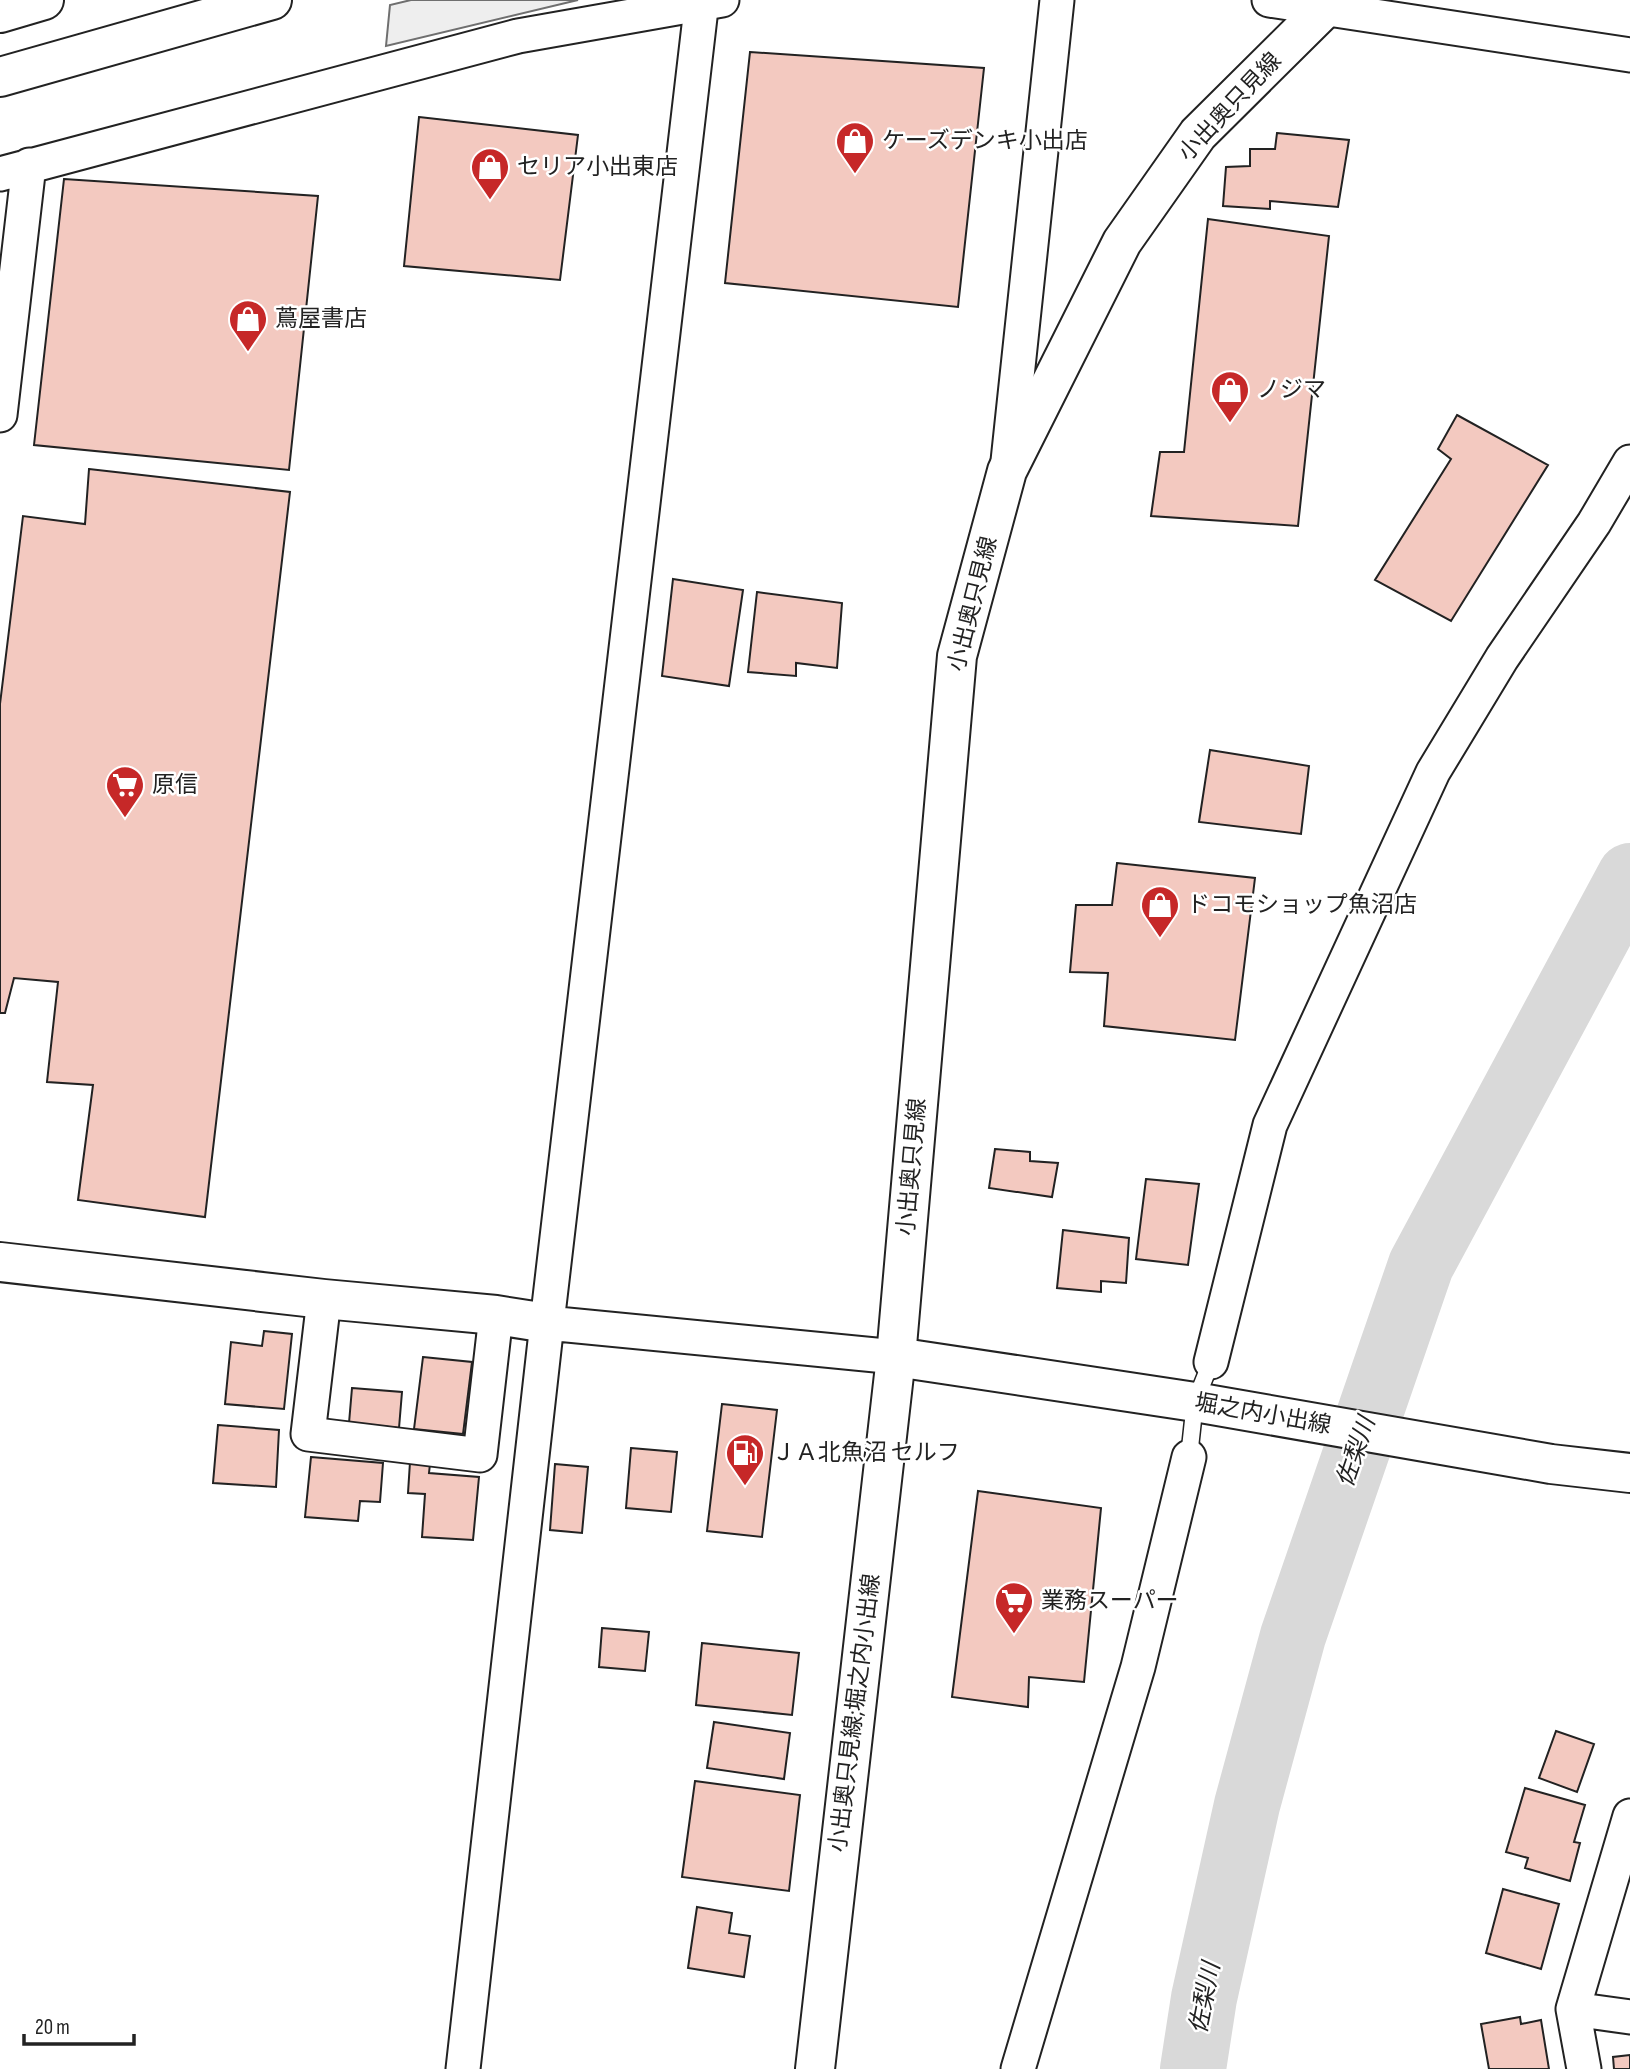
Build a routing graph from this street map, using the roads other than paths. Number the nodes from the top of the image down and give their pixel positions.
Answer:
1 (44, 0) edge
2 (272, 0) edge
3 (1058, 0) edge
4 (1269, 0) edge
5 (708, 1) edge
6 (1328, 4) edge
7 (0, 13) edge
8 (1630, 55) edge
9 (0, 77) edge
10 (14, 169) edge
11 (0, 415) edge
12 (1630, 462) edge
13 (1007, 471) junction
14 (0, 1262) edge
15 (324, 1299) junction
16 (496, 1315) junction
17 (547, 1323) junction
18 (896, 1357) junction
19 (1211, 1363) joint
20 (1208, 1404) junction
21 (1189, 1457) joint
22 (1630, 1473) edge
23 (1630, 1816) edge
24 (1573, 2009) junction
25 (1630, 2017) edge
26 (463, 2069) edge
27 (815, 2069) edge
28 (1018, 2069) edge
29 (1584, 2069) edge

1 - 7 main road
2 - 9 main road
3 - 13 street
4 - 6 street
5 - 10 street
5 - 17 street
6 - 8 street
6 - 13 main road, 小出奥只見線
10 - 11 street
12 - 19 street
13 - 18 main road, 小出奥只見線
14 - 15 main road
15 - 16 main road
15 - 16 street
16 - 17 main road
17 - 18 street
17 - 26 street
18 - 20 main road, 堀之内小出線
18 - 27 main road, 小出奥只見線;堀之内小出線
19 - 20 lane
20 - 21 lane
20 - 22 main road, 堀之内小出線
21 - 28 street
23 - 24 street
24 - 25 street
24 - 29 street

